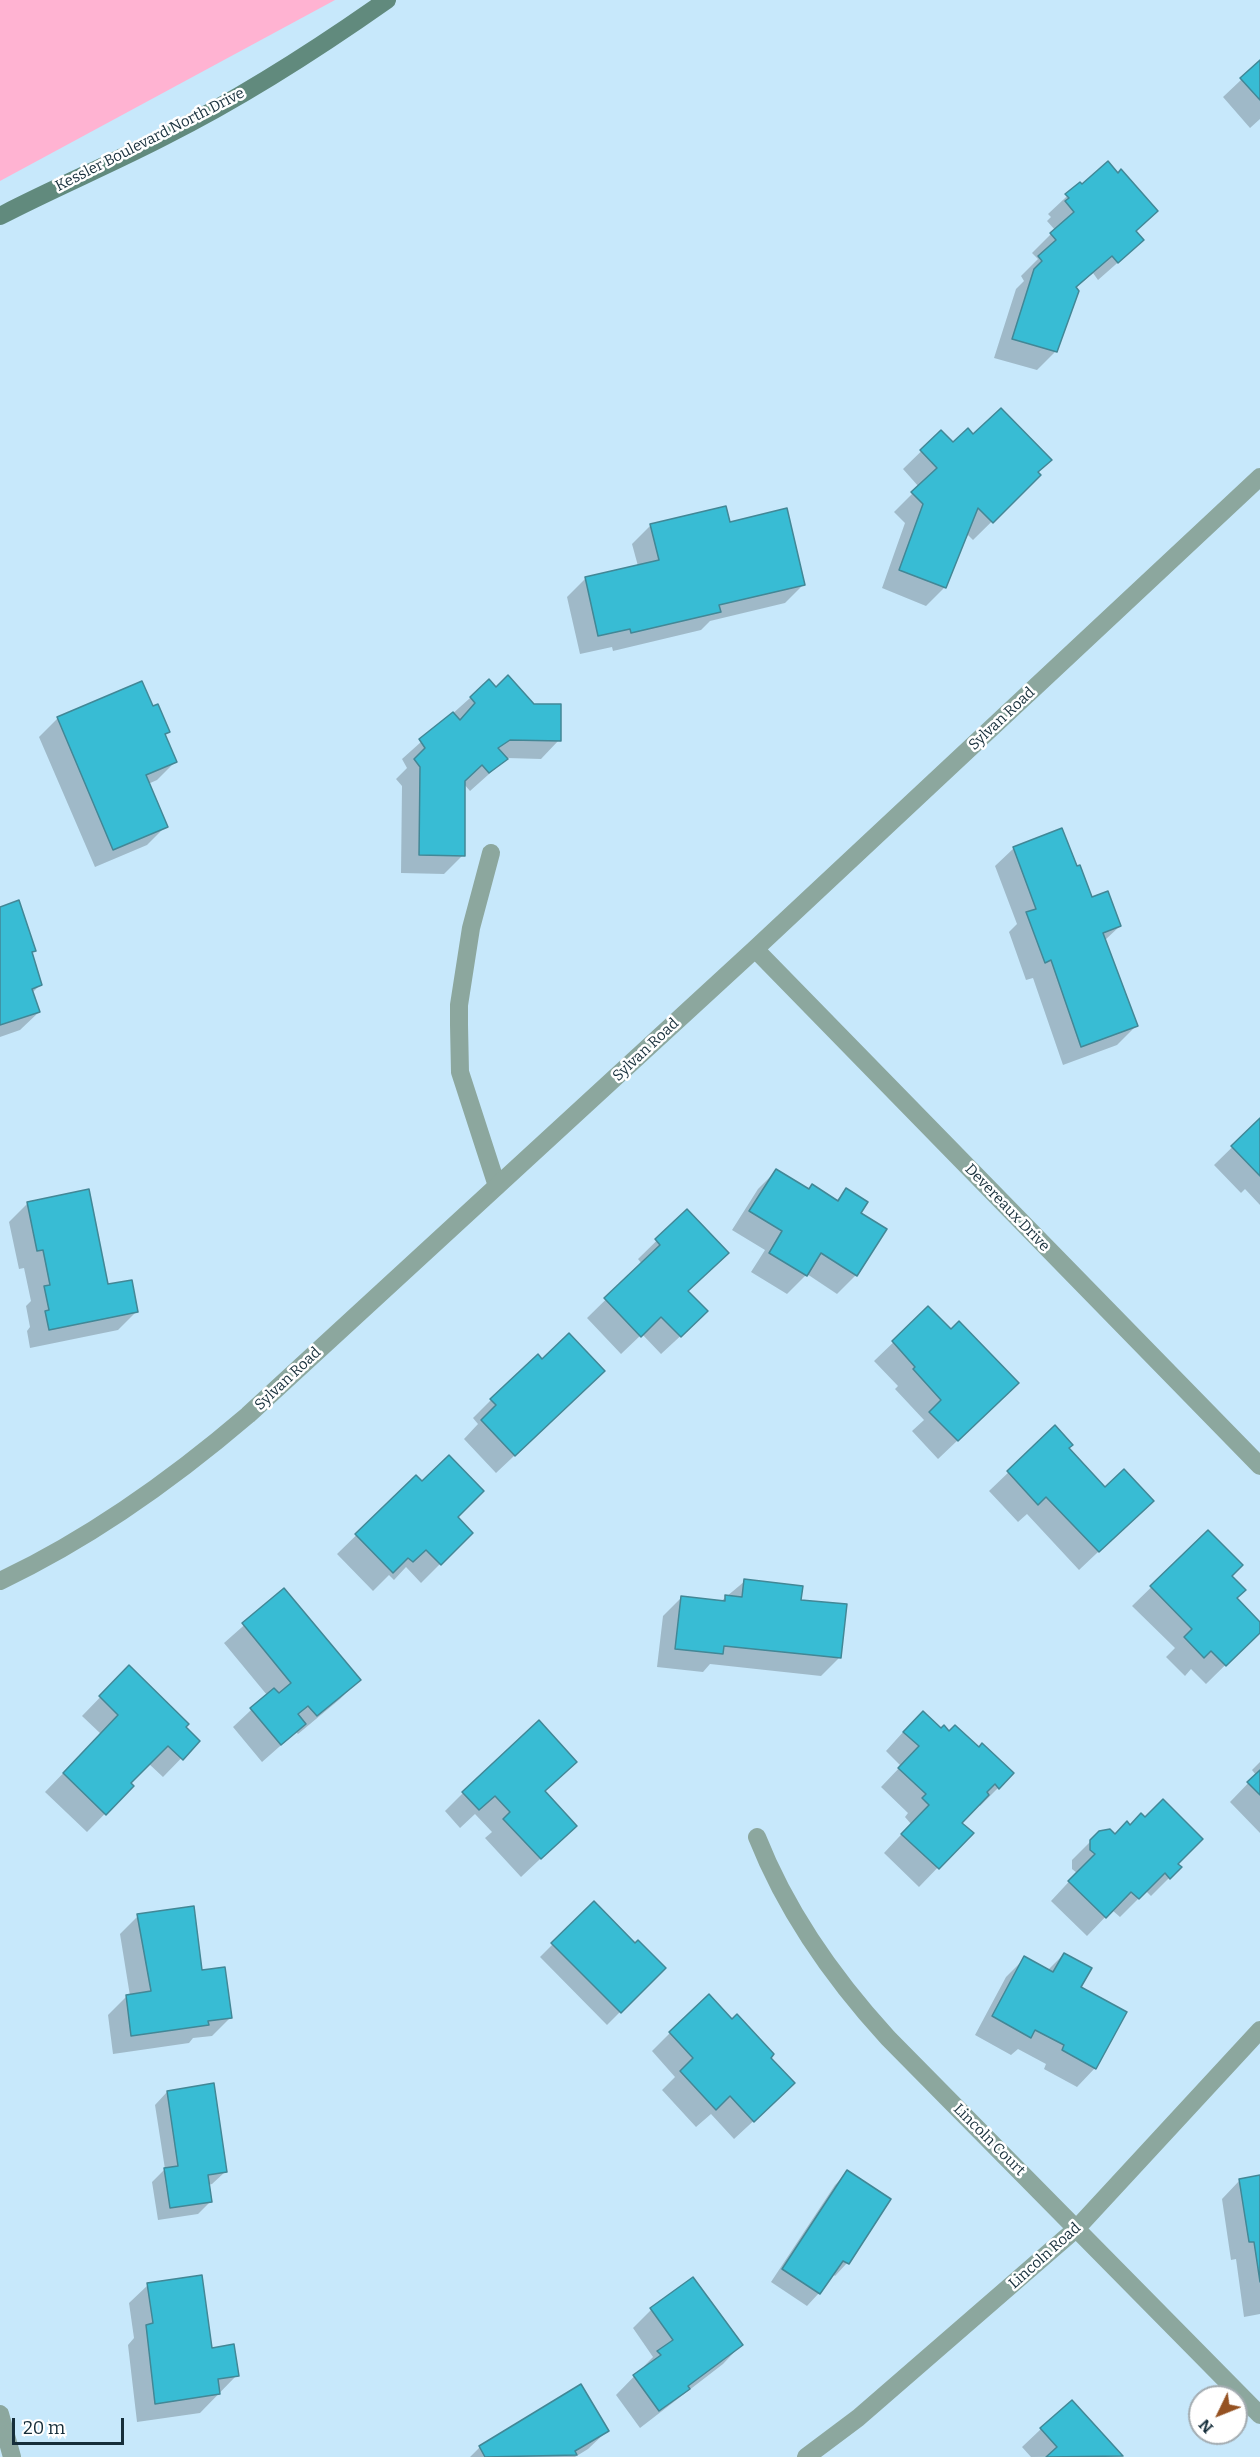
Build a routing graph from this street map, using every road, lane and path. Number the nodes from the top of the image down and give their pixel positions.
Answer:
1 (387, 0) edge
2 (0, 216) edge
3 (1260, 477) edge
4 (491, 853) dead end
5 (755, 950) junction
6 (497, 1186) junction
7 (1260, 1466) edge
8 (0, 1581) edge
9 (757, 1837) dead end
10 (1260, 2030) edge
11 (1077, 2228) junction
12 (0, 2414) edge
13 (1260, 2415) edge
14 (12, 2457) edge
15 (806, 2457) edge

1 - 2 main road, Kessler Boulevard North Drive
3 - 5 street, Sylvan Road
4 - 6 street
5 - 6 street, Sylvan Road
5 - 7 street, Devereaux Drive
6 - 8 street, Sylvan Road
9 - 11 street, Lincoln Court
10 - 11 street, Lincoln Road
11 - 13 street, Lincoln Court
11 - 15 street, Lincoln Road
12 - 14 street

